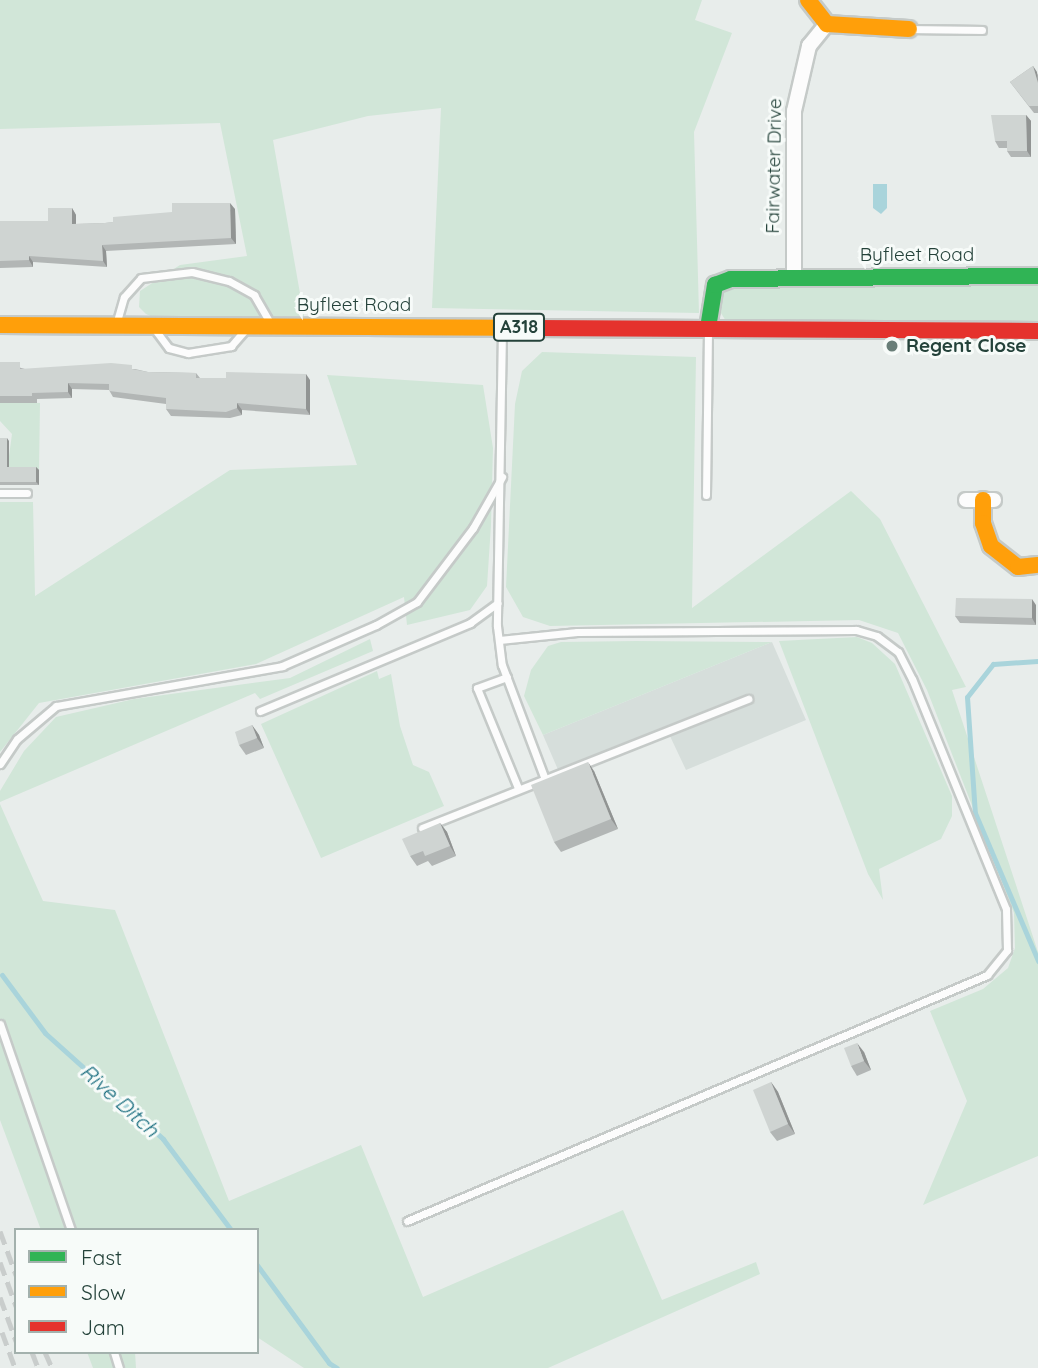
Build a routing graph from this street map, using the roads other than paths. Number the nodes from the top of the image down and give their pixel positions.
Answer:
1 (808, 0) edge
2 (827, 24) junction
3 (909, 29) joint
4 (982, 30) dead end
5 (794, 276) junction
6 (1038, 276) edge
7 (0, 325) edge
8 (115, 325) junction
9 (151, 325) junction
10 (248, 326) junction
11 (272, 326) junction
12 (502, 327) junction
13 (709, 328) junction
14 (1038, 331) edge
15 (502, 477) junction
16 (0, 493) edge
17 (27, 493) dead end
18 (706, 495) dead end
19 (966, 500) dead end
20 (988, 500) joint
21 (1038, 565) edge
22 (498, 603) junction
23 (499, 639) junction
24 (506, 677) junction
25 (748, 699) dead end
26 (260, 711) dead end
27 (0, 764) edge
28 (544, 777) junction
29 (518, 788) junction
30 (422, 828) edge
31 (0, 1024) edge
32 (407, 1221) dead end
33 (70, 1228) edge

1 - 2 main road
2 - 3 main road
2 - 5 street, Fairwater Drive
3 - 4 lane
5 - 6 main road, Byfleet Road
5 - 13 main road, Byfleet Road
7 - 8 main road, Byfleet Road / A318
8 - 9 main road, Byfleet Road / A318
8 - 11 lane
9 - 10 main road, Byfleet Road / A318
9 - 10 lane
10 - 11 main road, Byfleet Road / A318
11 - 12 main road, Byfleet Road / A318
12 - 13 main road, Byfleet Road / A318
12 - 15 lane
13 - 14 main road, Byfleet Road / A318
13 - 18 lane
15 - 22 lane
15 - 27 lane
16 - 17 lane
19 - 20 street
20 - 21 main road
22 - 23 lane
22 - 26 lane
23 - 24 lane
23 - 32 lane
24 - 28 lane
24 - 29 lane
25 - 28 lane
28 - 29 lane
29 - 30 lane
31 - 33 lane

